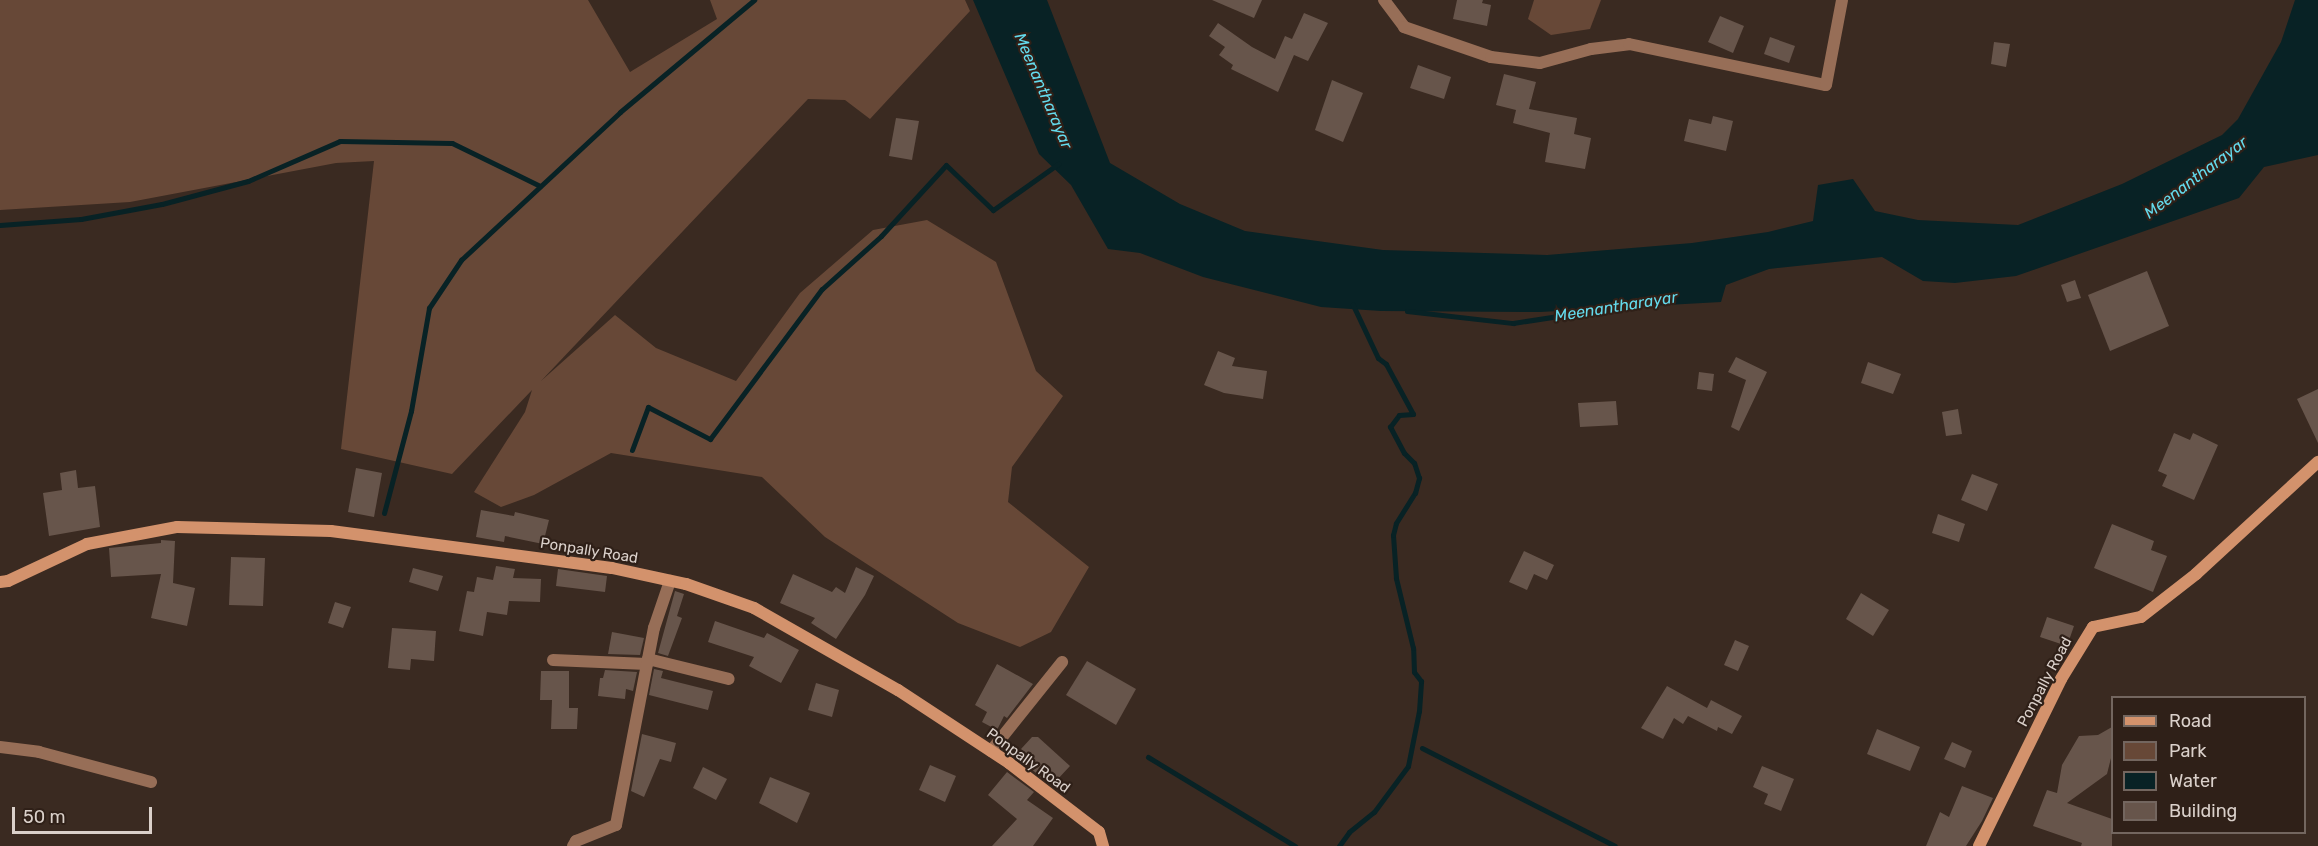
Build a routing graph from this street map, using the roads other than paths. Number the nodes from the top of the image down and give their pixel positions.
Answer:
1 (1384, 0) edge
2 (1842, 0) edge
3 (2318, 462) edge
4 (670, 581) junction
5 (0, 582) edge
6 (553, 660) dead end
7 (648, 662) junction
8 (1062, 662) dead end
9 (729, 679) dead end
10 (0, 747) edge
11 (991, 751) junction
12 (151, 782) dead end
13 (573, 846) edge
14 (1103, 846) edge
15 (1979, 846) edge

1 - 2 street
3 - 15 main road, Ponpally Road
4 - 5 main road, Ponpally Road
4 - 7 street
4 - 11 main road, Ponpally Road
6 - 7 street
7 - 9 street
7 - 13 street
8 - 11 street
10 - 12 street
11 - 14 main road, Ponpally Road

